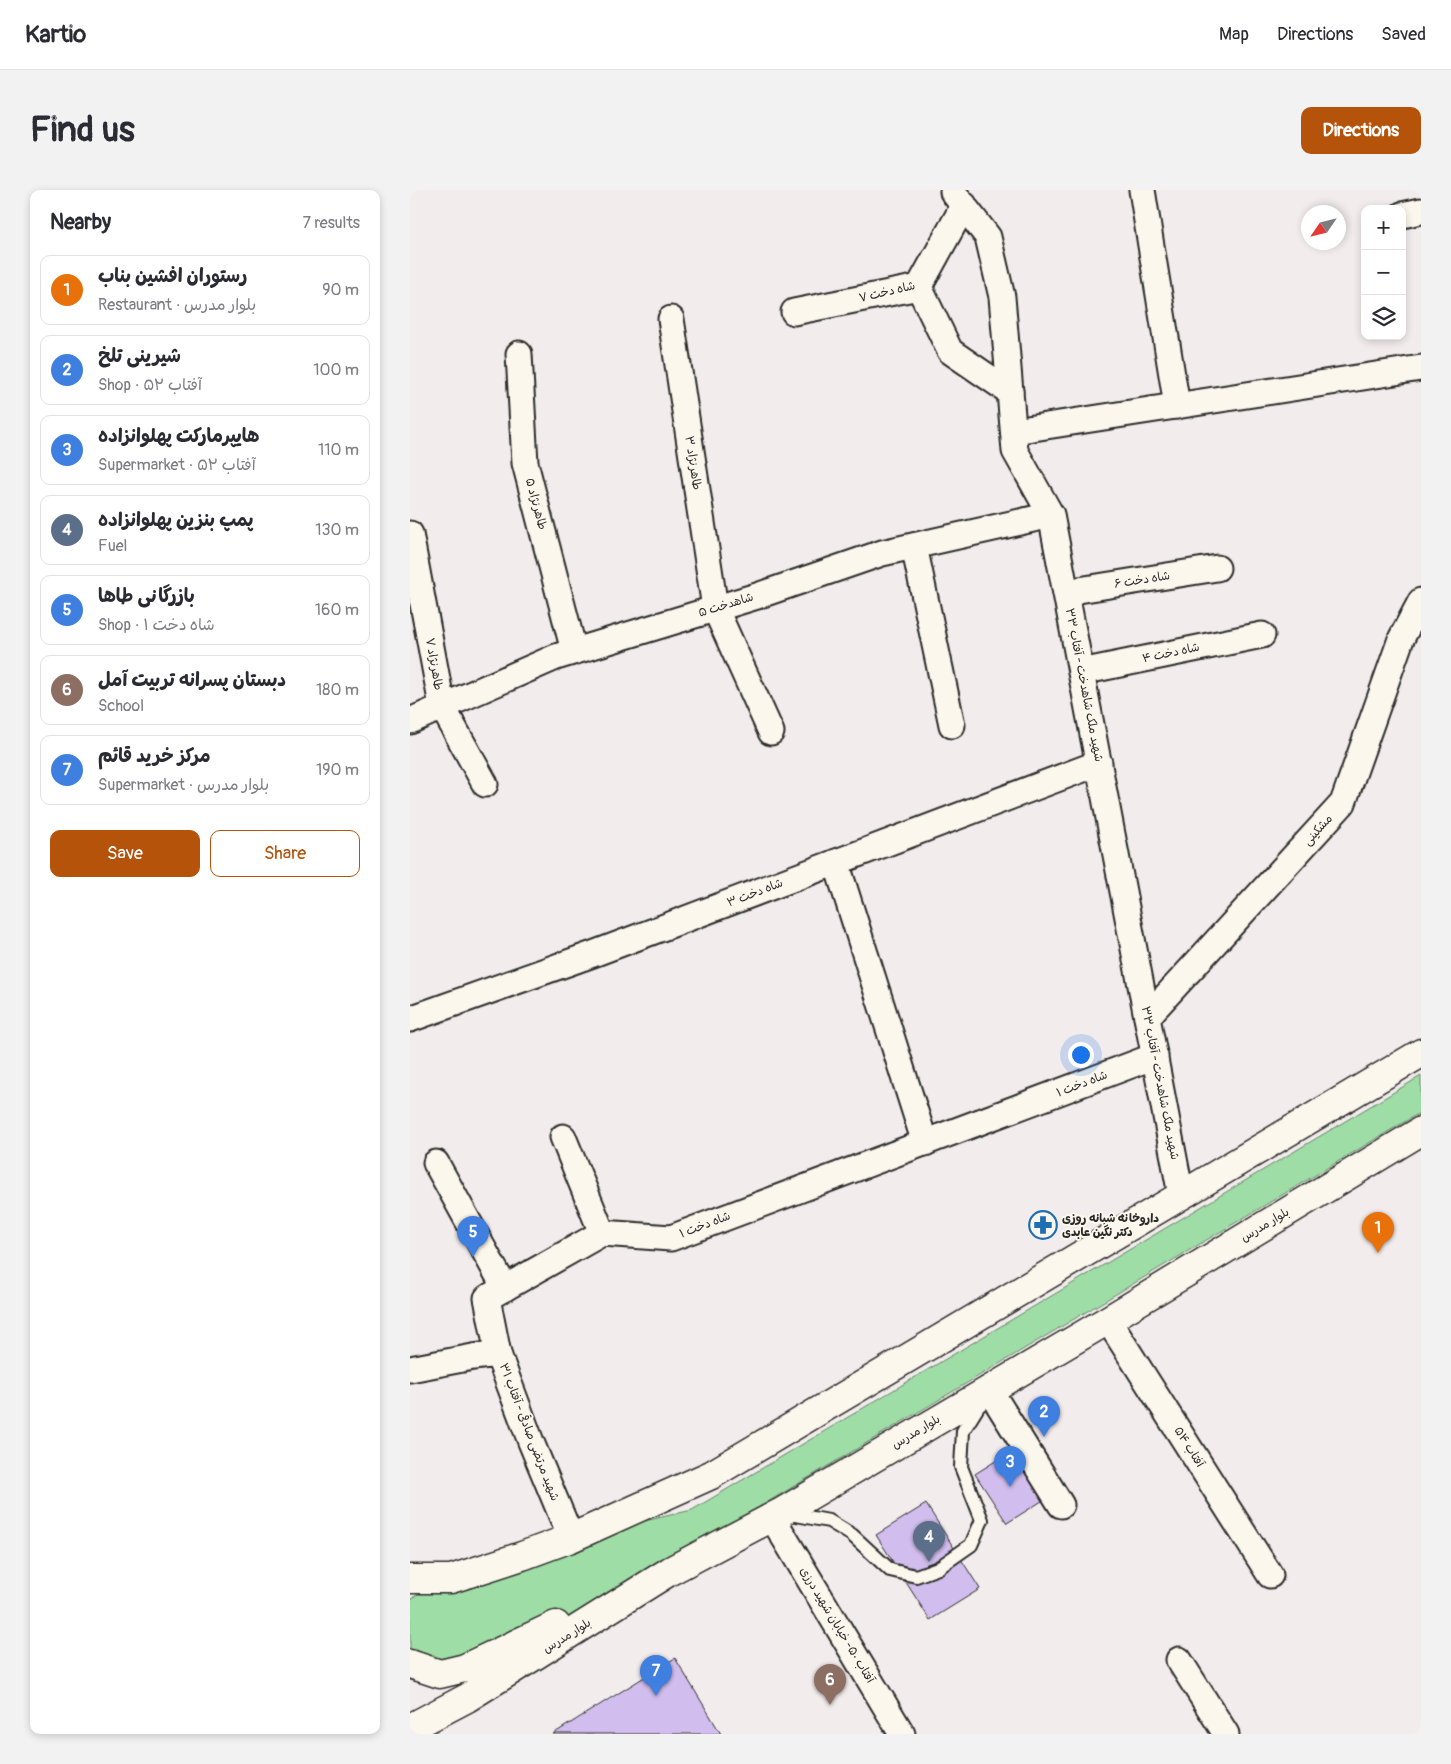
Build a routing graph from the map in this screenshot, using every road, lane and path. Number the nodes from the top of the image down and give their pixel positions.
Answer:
1 (1142, 190) edge
2 (959, 198) joint
3 (1421, 212) edge
4 (1406, 214) edge
5 (919, 287) junction
6 (794, 312) dead end
7 (671, 319) dead end
8 (519, 354) dead end
9 (1421, 368) edge
10 (1010, 392) junction
11 (1177, 406) junction
12 (1014, 431) junction
13 (1051, 515) junction
14 (410, 534) edge
15 (914, 546) junction
16 (1217, 568) dead end
17 (1066, 592) junction
18 (1421, 601) edge
19 (715, 608) junction
20 (1262, 634) dead end
21 (574, 651) junction
22 (1081, 672) junction
23 (442, 706) junction
24 (410, 720) edge
25 (952, 725) dead end
26 (771, 732) dead end
27 (1099, 763) junction
28 (485, 784) dead end
29 (836, 862) junction
30 (1147, 1017) junction
31 (410, 1020) edge
32 (1421, 1052) edge
33 (1155, 1056) junction
34 (1421, 1132) edge
35 (563, 1137) dead end
36 (924, 1143) junction
37 (436, 1163) dead end
38 (1181, 1195) junction
39 (602, 1233) junction
40 (505, 1288) junction
41 (1108, 1320) junction
42 (498, 1354) junction
43 (410, 1369) edge
44 (989, 1389) junction
45 (1061, 1505) dead end
46 (776, 1515) junction
47 (571, 1538) junction
48 (670, 1571) junction
49 (1270, 1575) dead end
50 (451, 1578) junction
51 (410, 1579) edge
52 (410, 1600) edge
53 (1179, 1660) dead end
54 (410, 1664) edge
55 (467, 1698) junction
56 (410, 1728) edge
57 (421, 1734) edge
58 (902, 1734) edge
59 (1226, 1734) edge

1 - 11 street
2 - 5 street, شاه دخت ۷
2 - 10 street, شهید ملک شاهدخت - آفتاب ۳۳
3 - 4 street
5 - 6 street, شاه دخت ۷
5 - 10 street
7 - 19 street, طاهرنژاد ۳
8 - 21 street, طاهرنژاد ۵
9 - 11 street
10 - 12 street, شهید ملک شاهدخت - آفتاب ۳۳
11 - 12 street
12 - 13 street, شهید ملک شاهدخت - آفتاب ۳۳
13 - 15 street, شاهدخت ۵
13 - 17 street, شهید ملک شاهدخت - آفتاب ۳۳
14 - 23 street, طاهرنژاد ۷
15 - 19 street, شاهدخت ۵
15 - 25 street
16 - 17 street, شاه دخت ۶
17 - 22 street, شهید ملک شاهدخت - آفتاب ۳۳
18 - 30 street, مشکینی
19 - 21 street, شاهدخت ۵
19 - 26 street, طاهرنژاد ۳
20 - 22 street, شاه دخت ۴
21 - 23 street, شاهدخت ۵
22 - 27 street, شهید ملک شاهدخت - آفتاب ۳۳
23 - 24 street, شاهدخت ۵
23 - 28 street, طاهرنژاد ۷
27 - 29 street, شاه دخت ۳
27 - 30 street, شهید ملک شاهدخت - آفتاب ۳۳
29 - 31 street, شاه دخت ۳
29 - 36 street
30 - 33 street, شهید ملک شاهدخت - آفتاب ۳۳
32 - 38 main road
33 - 36 street, شاه دخت ۱
33 - 38 street, شهید ملک شاهدخت - آفتاب ۳۳
34 - 41 main road, بلوار مدرس
35 - 39 street
36 - 39 street, شاه دخت ۱
37 - 40 street
38 - 47 main road
39 - 40 street
40 - 42 street
41 - 44 main road, بلوار مدرس
41 - 49 street, آفتاب ۵۴
42 - 43 street, شهید مرتضی صادقی - آفتاب ۳۱
42 - 47 street, شهید مرتضی صادقی - آفتاب ۳۱
44 - 45 street
44 - 46 main road, بلوار مدرس
44 - 46 lane
46 - 48 main road, بلوار مدرس
46 - 58 street, آفتاب ۵۰- خیابان شهید درزی
47 - 50 main road
48 - 54 main road
48 - 55 main road, بلوار مدرس
50 - 51 main road
50 - 52 main road
53 - 59 street
55 - 56 main road, بلوار مدرس
55 - 57 street

